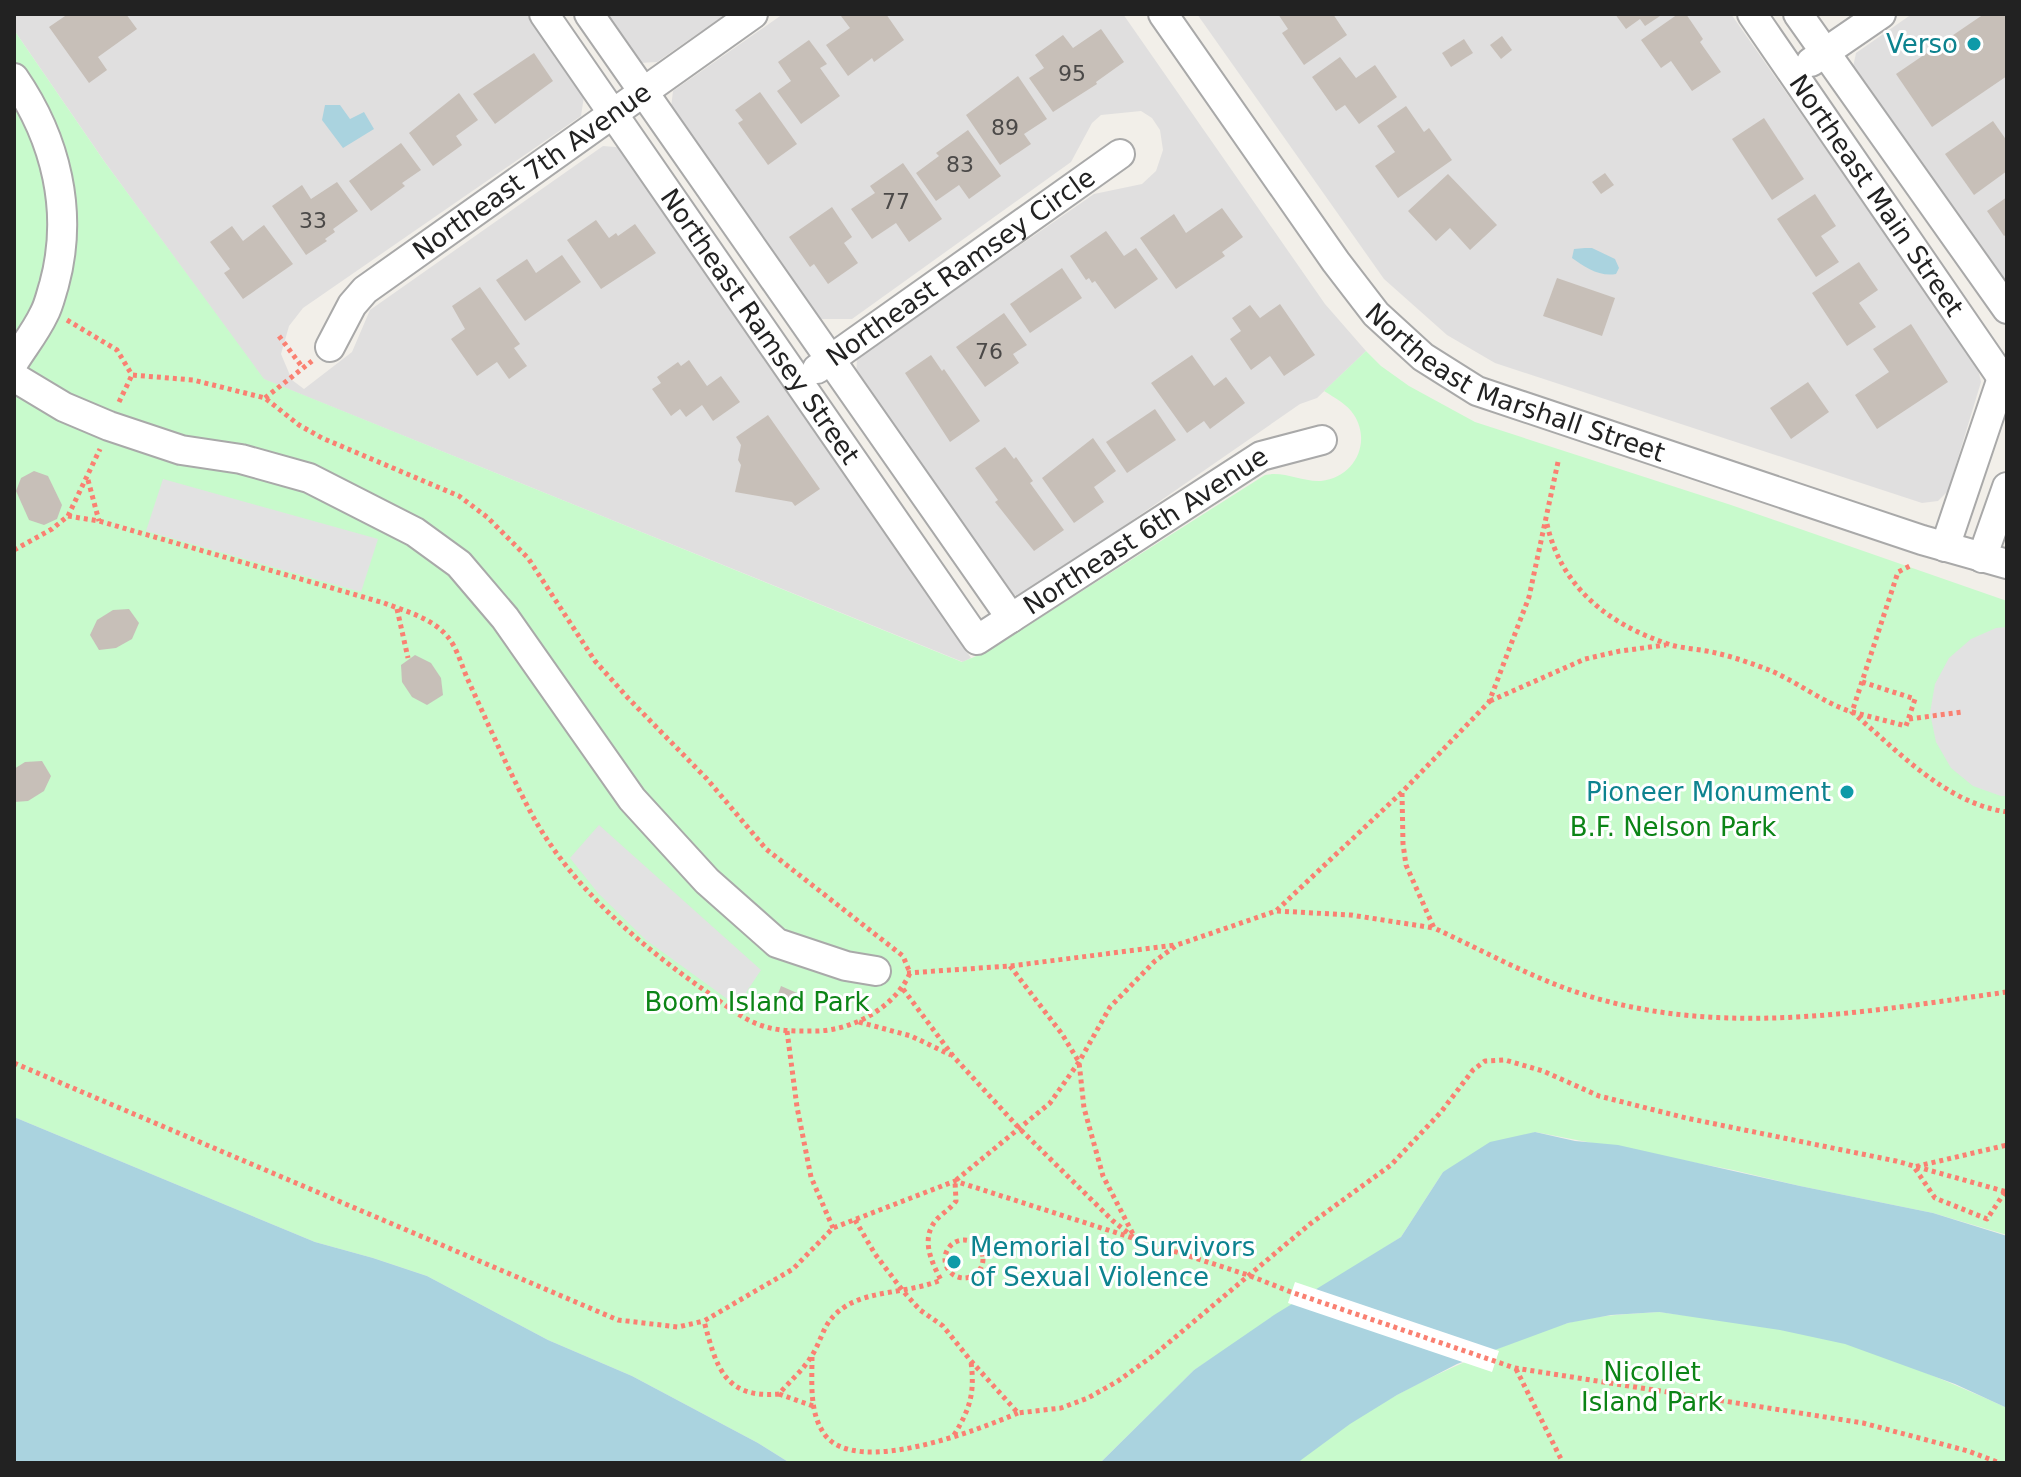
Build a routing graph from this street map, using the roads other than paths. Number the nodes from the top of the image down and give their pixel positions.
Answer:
1 (544, 14) edge
2 (589, 14) edge
3 (753, 14) edge
4 (1163, 14) edge
5 (1752, 14) edge
6 (1798, 14) edge
7 (1881, 14) edge
8 (1825, 53) junction
9 (1794, 74) junction
10 (14, 78) edge
11 (644, 92) junction
12 (614, 115) junction
13 (1120, 154) dead end
14 (2007, 309) edge
15 (330, 347) road end
16 (830, 359) junction
17 (14, 362) edge
18 (14, 377) edge
19 (2005, 377) edge
20 (800, 382) junction
21 (1322, 440) dead end
22 (2007, 487) edge
23 (1945, 547) junction
24 (1995, 561) edge
25 (1011, 618) junction
26 (977, 640) joint
27 (876, 971) road end

1 - 12 street, Northeast Ramsey Street
2 - 11 street, Northeast Ramsey Street
3 - 11 street, Northeast 7th Avenue
4 - 23 street, Northeast Marshall Street
5 - 9 street, Northeast Main Street
6 - 8 street, Northeast Main Street
7 - 8 street
8 - 9 street
8 - 14 street, Northeast Main Street
9 - 19 street, Northeast Main Street
10 - 17 street
11 - 12 street, Northeast 7th Avenue
11 - 16 street, Northeast Ramsey Street
12 - 15 street, Northeast 7th Avenue
12 - 20 street, Northeast Ramsey Street
13 - 16 street, Northeast Ramsey Circle
16 - 20 street, Northeast Ramsey Circle
16 - 25 street, Northeast Ramsey Street
18 - 27 street
19 - 23 street
20 - 26 street, Northeast Ramsey Street
21 - 25 street, Northeast 6th Avenue
22 - 24 street
23 - 24 street, Northeast Marshall Street
25 - 26 street, Northeast 6th Avenue

